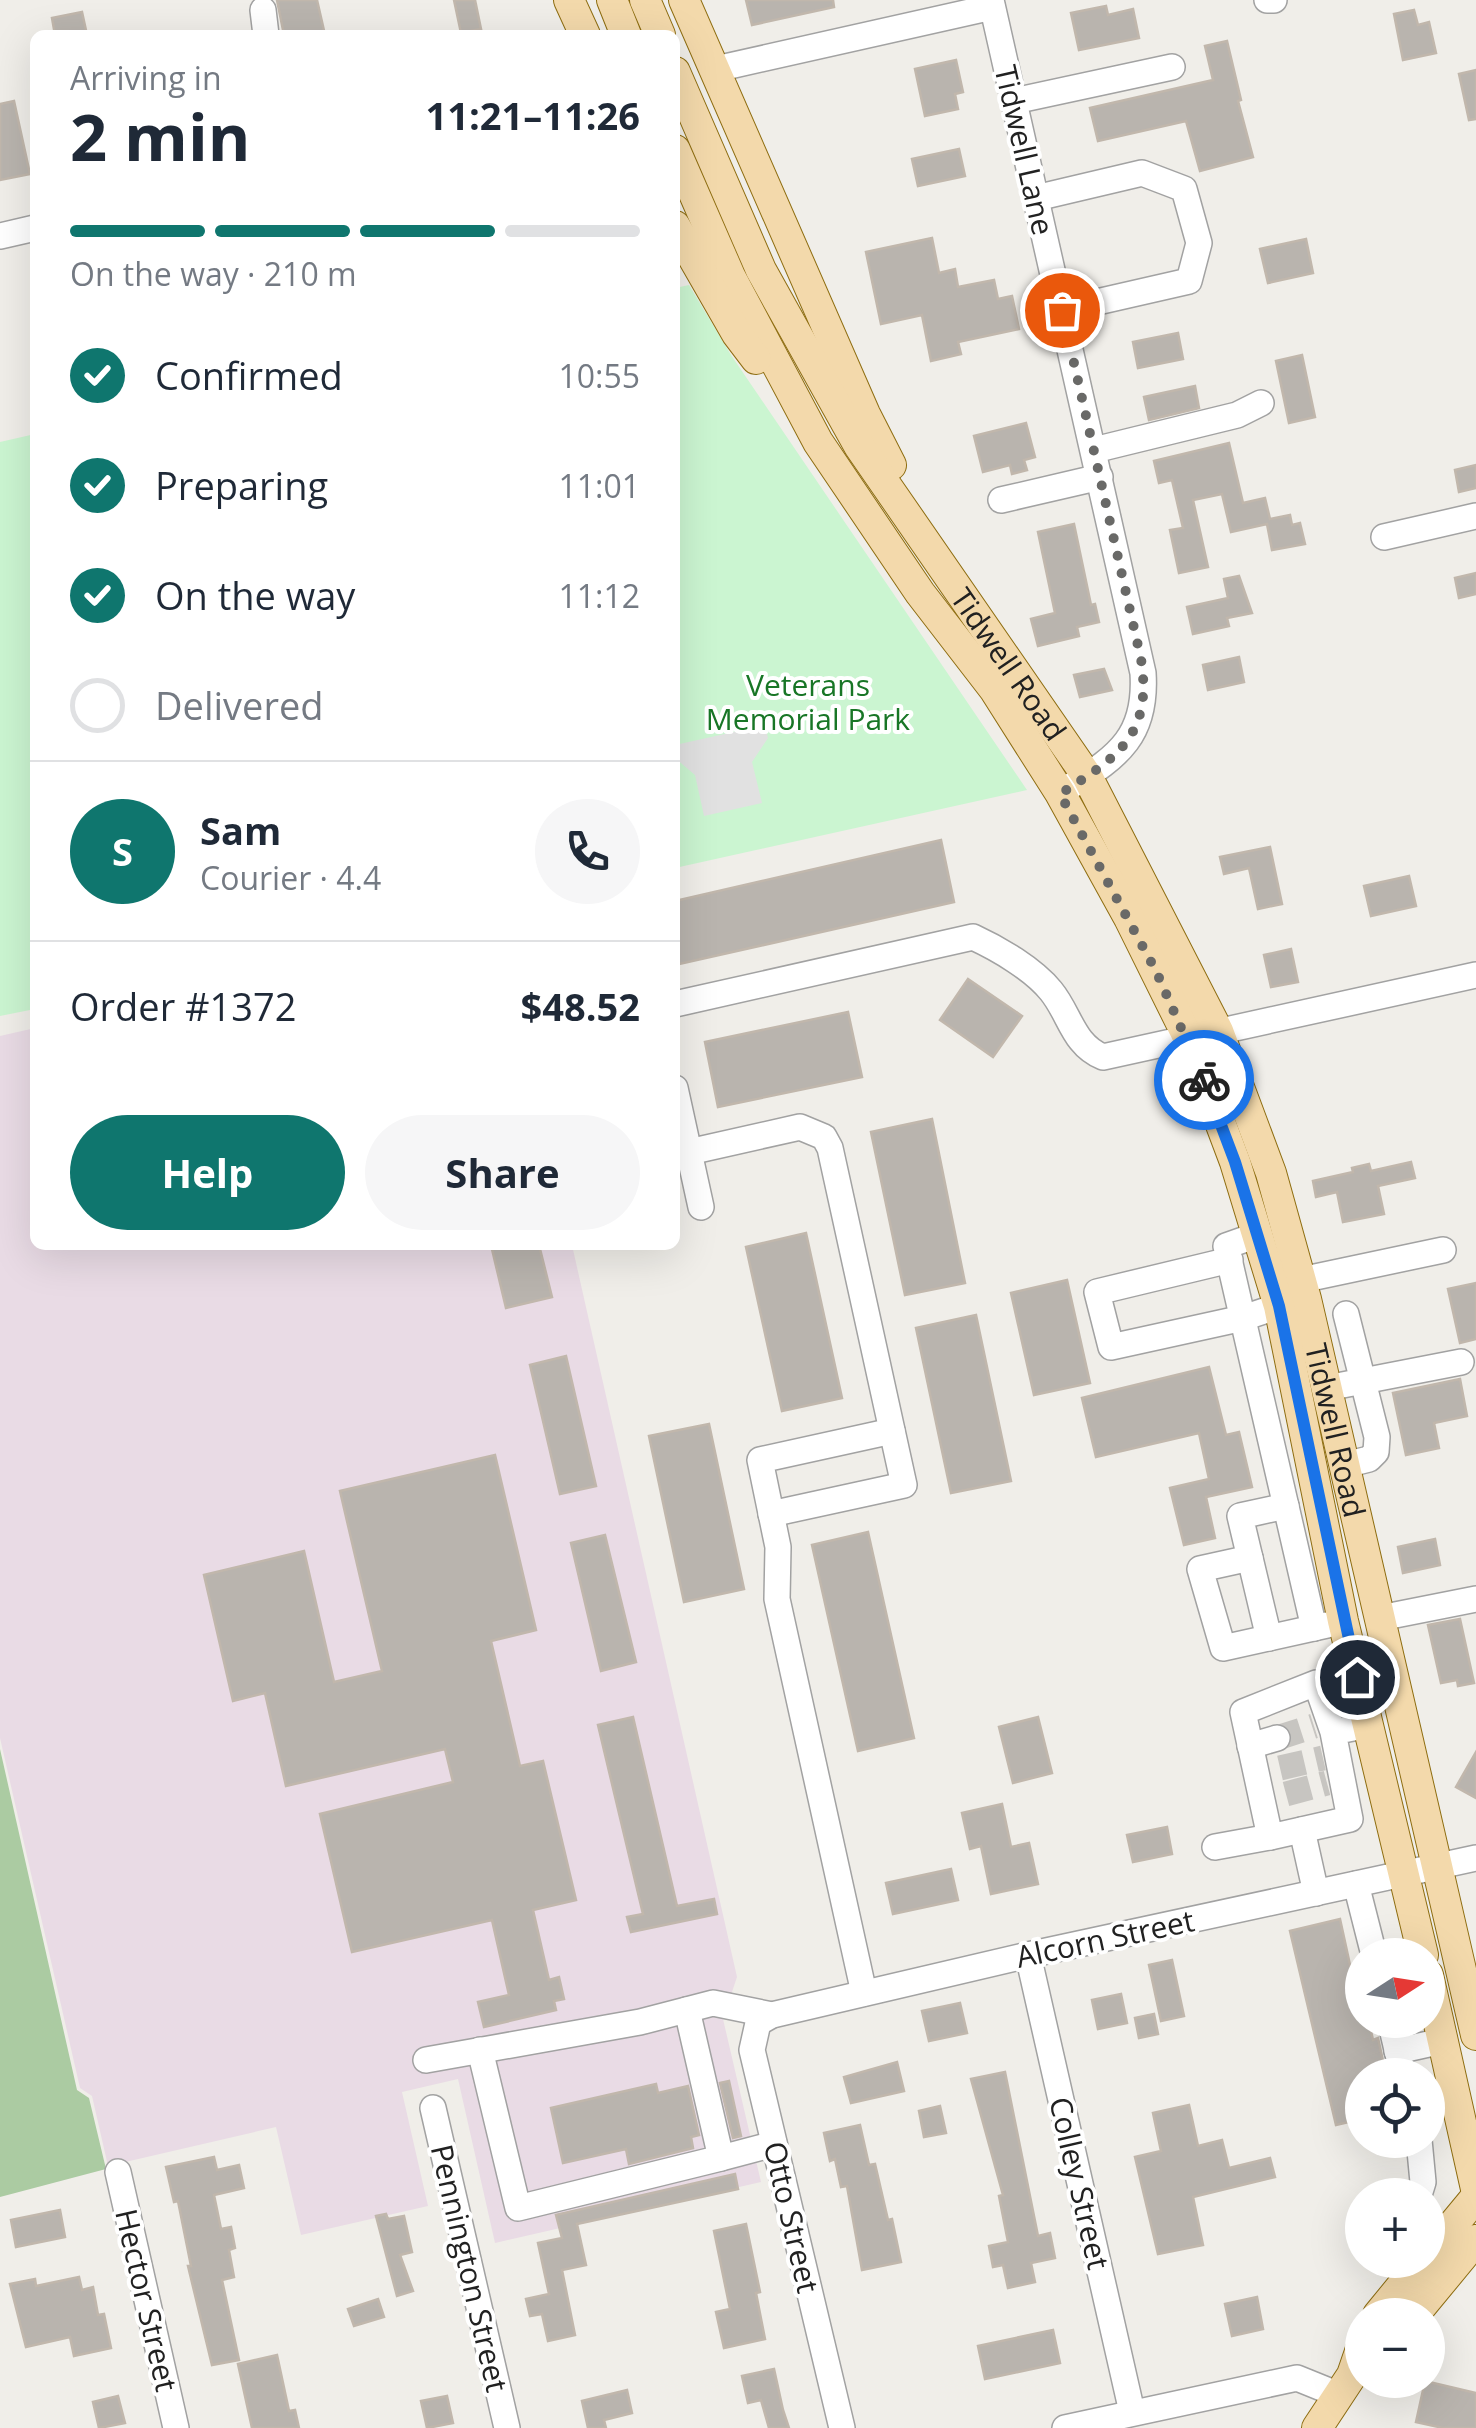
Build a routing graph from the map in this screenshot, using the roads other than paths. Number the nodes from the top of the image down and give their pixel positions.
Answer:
1 (569, 0) edge
2 (612, 0) edge
3 (645, 0) edge
4 (684, 0) edge
5 (992, 4) edge
6 (583, 30) edge
7 (624, 30) edge
8 (658, 30) edge
9 (1172, 68) dead end
10 (716, 69) junction
11 (680, 84) edge
12 (1014, 101) junction
13 (680, 161) edge
14 (1036, 198) junction
15 (30, 229) edge
16 (680, 235) edge
17 (0, 236) edge
18 (1062, 310) junction
19 (1261, 403) dead end
20 (818, 442) junction
21 (1094, 450) junction
22 (1100, 476) junction
23 (1001, 500) dead end
24 (1476, 516) edge
25 (1384, 537) dead end
26 (949, 579) junction
27 (1087, 776) junction
28 (1060, 794) junction
29 (1476, 975) edge
30 (680, 1003) edge
31 (1218, 1031) junction
32 (1188, 1037) junction
33 (680, 1111) edge
34 (689, 1152) junction
35 (701, 1206) dead end
36 (1257, 1235) junction
37 (1444, 1250) dead end
38 (1230, 1260) junction
39 (1335, 1272) junction
40 (1300, 1302) junction
41 (1346, 1314) junction
42 (1243, 1318) junction
43 (1461, 1362) dead end
44 (1363, 1380) junction
45 (1327, 1388) junction
46 (892, 1432) junction
47 (1309, 1452) junction
48 (1275, 1458) junction
49 (1344, 1465) junction
50 (1286, 1506) junction
51 (771, 1514) junction
52 (1250, 1558) junction
53 (1476, 1599) edge
54 (1380, 1618) junction
55 (1329, 1624) junction
56 (1269, 1638) junction
57 (1368, 1725) junction
58 (1277, 1738) tunnel mouth
59 (1250, 1746) junction
60 (1329, 1751) junction
61 (1302, 1830) junction
62 (1270, 1837) junction
63 (1215, 1847) dead end
64 (1476, 1858) edge
65 (1439, 1866) junction
66 (1404, 1873) junction
67 (1356, 1884) junction
68 (1316, 1892) junction
69 (1370, 1938) edge
70 (1419, 1938) edge
71 (1028, 1954) junction
72 (864, 1993) junction
73 (687, 2010) junction
74 (772, 2014) junction
75 (1476, 2035) edge
76 (1441, 2038) edge
77 (1442, 2041) junction
78 (480, 2050) junction
79 (1410, 2058) edge
80 (426, 2060) dead end
81 (434, 2108) dead end
82 (774, 2144) junction
83 (721, 2158) junction
84 (118, 2172) dead end
85 (1476, 2189) edge
86 (1476, 2197) edge
87 (1445, 2230) edge
88 (1476, 2240) edge
89 (1428, 2298) edge
90 (1345, 2379) edge
91 (1345, 2387) edge
92 (1132, 2412) junction
93 (176, 2428) edge
94 (507, 2428) edge
95 (842, 2428) edge
96 (1065, 2428) edge
97 (1316, 2428) edge

1 - 6 main road
2 - 7 main road
3 - 8 main road
4 - 10 main road
5 - 10 street
5 - 12 street, Tidwell Lane
9 - 12 street
10 - 26 main road
11 - 26 main road, Tidwell Road
12 - 14 street, Tidwell Lane
13 - 20 main road, Tidwell Road
14 - 18 street, Tidwell Lane
14 - 18 street
15 - 17 street
16 - 20 main road
18 - 21 street, Tidwell Lane
19 - 21 street
20 - 28 main road, Tidwell Road
21 - 22 street, Tidwell Lane
22 - 23 street
22 - 27 street, Tidwell Lane
24 - 25 street
26 - 27 main road, Tidwell Road
27 - 28 street, Tidwell Lane
27 - 31 main road, Tidwell Road
28 - 32 main road, Tidwell Road
29 - 31 street
30 - 32 street
31 - 32 street
31 - 40 main road, Tidwell Road
32 - 36 main road, Tidwell Road
33 - 34 street
34 - 35 street
34 - 46 street
36 - 38 street
36 - 40 main road, Tidwell Road
37 - 39 street
38 - 42 street
38 - 42 street
39 - 40 street
39 - 41 street
40 - 41 street
40 - 42 street
40 - 45 main road, Tidwell Road
40 - 47 main road, Tidwell Road
41 - 44 street
42 - 48 street
43 - 44 street
44 - 45 street
44 - 49 street
45 - 49 main road, Tidwell Road
46 - 51 street
46 - 51 street
47 - 48 street
47 - 55 main road, Tidwell Road
48 - 50 street
49 - 54 main road, Tidwell Road
50 - 52 street
50 - 55 street
51 - 72 street
52 - 56 street
52 - 56 street
53 - 54 street
54 - 55 main road
54 - 65 main road, Tidwell Road
55 - 56 street
55 - 57 main road, Tidwell Road
57 - 60 street
57 - 66 main road, Tidwell Road
58 - 59 street
59 - 60 street
59 - 62 street
60 - 61 street
61 - 62 street
61 - 68 street
62 - 63 street
64 - 65 street, Alcorn Street
65 - 66 street, Alcorn Street
65 - 75 main road, Tidwell Road
66 - 67 street, Alcorn Street
66 - 70 main road, Tidwell Road
67 - 68 street, Alcorn Street
67 - 69 street
68 - 71 street, Alcorn Street
71 - 72 street, Alcorn Street
71 - 92 street, Colley Street
72 - 74 street, Alcorn Street
73 - 74 street
73 - 78 street
73 - 83 street
74 - 82 street, Otto Street
76 - 77 main road
77 - 79 street
77 - 85 main road
78 - 80 street
78 - 83 street
81 - 94 street, Pennington Street
82 - 83 street
82 - 95 street, Otto Street
84 - 93 street, Hector Street
86 - 87 main road
88 - 89 main road
90 - 92 street
91 - 97 main road
92 - 96 street

